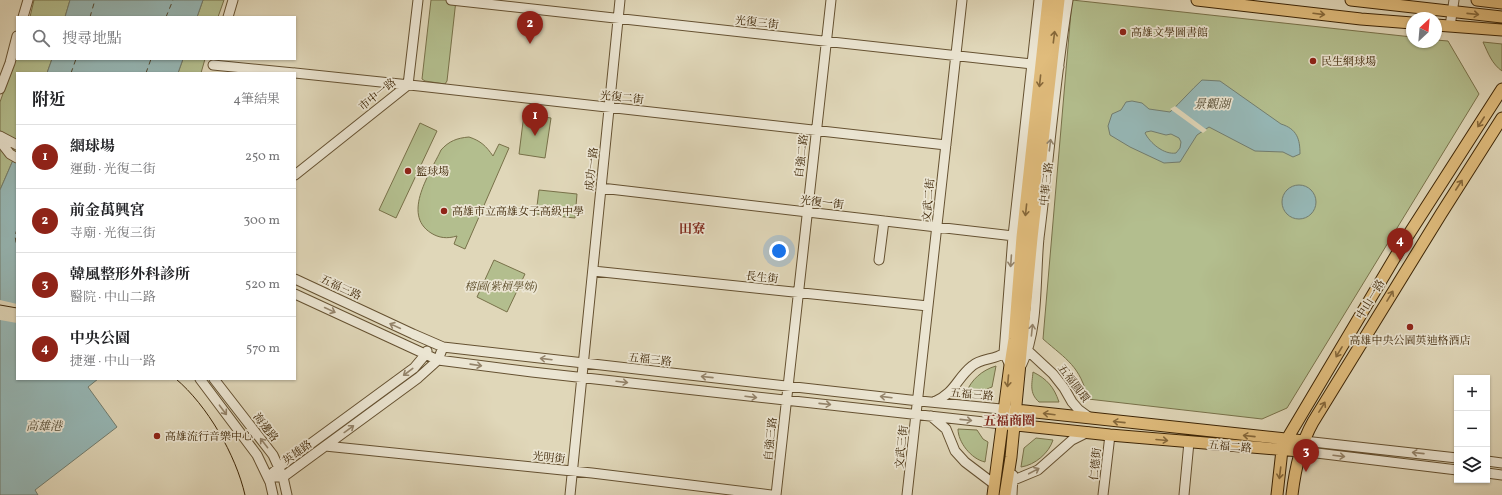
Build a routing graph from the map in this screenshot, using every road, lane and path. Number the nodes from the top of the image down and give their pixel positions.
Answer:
1 (28, 0) edge
2 (233, 0) edge
3 (418, 0) edge
4 (451, 0) edge
5 (620, 0) edge
6 (831, 0) edge
7 (962, 0) edge
8 (1039, 0) edge
9 (1048, 0) edge
10 (1059, 0) edge
11 (1068, 0) edge
12 (1197, 0) edge
13 (1351, 0) edge
14 (1454, 0) edge
15 (1477, 0) edge
16 (1502, 3) edge
17 (1452, 12) junction
18 (23, 16) edge
19 (228, 16) edge
20 (1502, 17) edge
21 (618, 18) junction
22 (1406, 23) edge
23 (1442, 25) edge
24 (1450, 26) junction
25 (1502, 30) edge
26 (16, 40) edge
27 (826, 41) junction
28 (956, 56) junction
29 (213, 66) edge
30 (1046, 66) junction
31 (283, 72) edge
32 (296, 73) edge
33 (408, 84) junction
34 (1502, 89) edge
35 (0, 90) edge
36 (609, 107) junction
37 (1502, 118) edge
38 (816, 131) junction
39 (0, 136) edge
40 (0, 141) edge
41 (16, 145) edge
42 (946, 145) junction
43 (13, 156) edge
44 (296, 174) edge
45 (602, 188) junction
46 (807, 212) junction
47 (884, 221) junction
48 (938, 227) junction
49 (1026, 237) junction
50 (879, 260) dead end
51 (593, 271) junction
52 (296, 279) edge
53 (798, 292) junction
54 (296, 294) edge
55 (928, 306) junction
56 (431, 342) junction
57 (444, 347) junction
58 (1024, 348) junction
59 (1004, 353) junction
60 (425, 355) junction
61 (438, 360) junction
62 (584, 363) junction
63 (1015, 366) junction
64 (583, 377) junction
65 (201, 380) edge
66 (215, 380) edge
67 (787, 386) junction
68 (786, 401) junction
69 (917, 401) junction
70 (933, 403) junction
71 (1010, 410) junction
72 (916, 414) junction
73 (930, 415) junction
74 (1092, 419) junction
75 (1002, 424) junction
76 (1014, 425) junction
77 (1088, 432) junction
78 (1110, 435) junction
79 (1287, 439) junction
80 (1189, 442) junction
81 (325, 446) junction
82 (1302, 446) junction
83 (1282, 450) junction
84 (1011, 457) junction
85 (1454, 458) edge
86 (1490, 461) edge
87 (1502, 463) edge
88 (279, 467) junction
89 (1454, 470) edge
90 (573, 471) junction
91 (1490, 473) edge
92 (1502, 475) edge
93 (268, 477) junction
94 (283, 477) junction
95 (1014, 480) junction
96 (992, 486) edge
97 (273, 495) edge
98 (287, 495) edge
99 (570, 495) edge
100 (770, 495) edge
101 (776, 495) edge
102 (907, 495) edge
103 (988, 495) edge
104 (1005, 495) edge
105 (1012, 495) edge
106 (1103, 495) edge
107 (1184, 495) edge
108 (1277, 495) edge
109 (1292, 495) edge

1 - 18 street
2 - 19 street
3 - 33 street, 市中一路
4 - 21 street, 光復三街
5 - 21 street, 成功一路
6 - 27 street, 自強二路
7 - 28 street, 文武二街
8 - 30 street, 中華三路
9 - 30 main road, 中華三路
30 -> 10 main road, 中華三路
11 - 30 street, 中華三路
12 -> 22 main road
13 - 17 main road
14 - 17 street
15 - 16 main road
17 -> 20 main road
17 - 24 street
21 - 27 street, 光復三街
21 - 36 street, 成功一路
23 - 24 main road
24 - 25 main road
26 - 35 street
27 - 28 street, 光復三街
27 - 38 street, 自強二路
28 - 30 street, 光復三街
28 - 42 street, 文武二街
29 - 31 street, 光復二街
30 - 49 main road, 中華三路
30 -> 49 street, 中華三路
32 - 33 street, 光復二街
33 - 36 street, 光復二街
33 - 44 street, 市中一路
34 -> 79 main road, 中山一路
36 - 38 street, 光復二街
36 - 45 street, 成功一路
82 -> 37 main road, 中山一路
38 - 42 street, 光復二街
38 - 46 street, 自強二路
39 - 41 street
40 - 43 street
42 - 48 street, 文武二街
45 - 46 street, 光復一街
45 - 51 street, 成功一路
46 - 47 street, 光復一街
46 - 53 street, 自強二路
47 - 48 street, 光復一街
47 - 50 street
48 - 49 street, 光復一街
48 - 55 street, 文武二街
58 -> 49 main road, 中華三路
49 -> 59 street, 中華三路
49 - 63 main road, 中華三路
51 - 53 street, 長生街
51 - 62 street, 成功一路
56 -> 52 street, 五福三路
53 - 55 street, 長生街
53 - 67 street, 自強二路
54 -> 60 street
55 - 69 street, 文武二街
56 - 57 street, 五福三路
56 - 60 street, 英雄路
57 - 61 street, 英雄路
62 -> 57 street, 五福三路
58 - 63 main road, 中華三路
58 - 74 street, 五福圓環
59 - 63 street
59 - 70 street
60 - 61 street
60 -> 88 street, 英雄路
61 -> 64 street
81 -> 61 street, 英雄路
62 - 64 street, 成功一路
67 -> 62 street, 五福三路
63 - 71 main road, 中華三路
64 -> 68 street
64 - 90 street
65 -> 93 street
88 -> 66 street, 海邊路
67 - 68 street, 自強三路
69 -> 67 street, 五福三路
68 -> 72 street
68 - 101 street, 自強三路
69 - 70 street, 五福三路
69 - 72 street, 文武三街
70 - 71 street, 五福三路
74 -> 71 main road, 五福二路
71 - 75 main road, 中華三路
71 - 76 main road
72 - 73 street
72 - 102 street, 文武三街
73 -> 75 street
73 - 96 street
79 -> 74 main road, 五福二路
75 - 76 main road, 五福二路
75 - 96 main road, 中華三路
76 - 77 main road, 五福二路
76 - 84 main road
77 - 78 main road, 五福二路
95 -> 77 street
78 -> 80 main road, 五福二路
78 - 106 street, 仁德街
79 - 82 main road, 五福二路
79 - 83 main road, 中山一路
80 - 83 main road, 五福二路
80 - 107 street
81 - 90 street, 光明街
81 - 94 street, 英雄路
82 - 83 main road, 五福二路
85 -> 82 street, 五福二路
82 -> 89 street, 五福二路
82 - 109 main road, 中山一路
83 -> 108 main road, 中山一路
84 - 95 street
84 - 104 main road
86 - 87 street
88 - 93 street, 英雄路
88 - 94 street, 海邊路
90 - 99 street
90 - 100 street, 光明街
91 - 92 street
93 - 94 street, 英雄路
93 - 97 street
94 - 98 street, 海邊路
95 - 105 street
96 - 103 street

